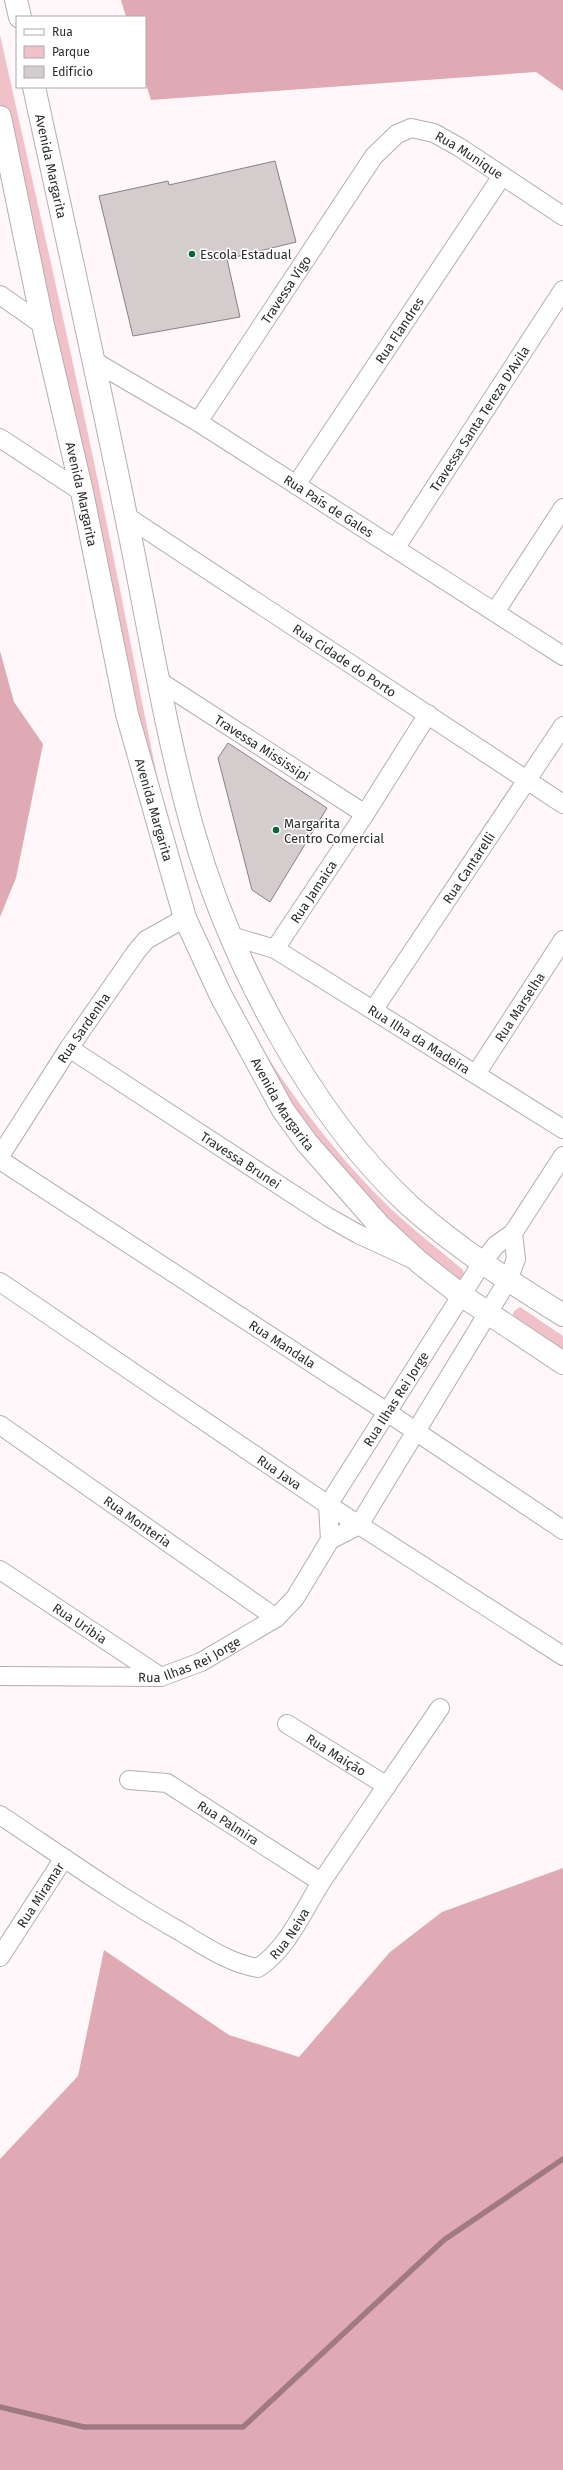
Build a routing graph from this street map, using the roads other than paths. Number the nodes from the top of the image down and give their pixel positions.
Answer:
1 (16, 0) edge
2 (20, 16) edge
3 (34, 88) edge
4 (0, 117) edge
5 (374, 156) joint
6 (502, 176) junction
7 (563, 216) edge
8 (563, 290) edge
9 (0, 295) edge
10 (43, 325) junction
11 (92, 360) junction
12 (198, 422) junction
13 (0, 438) edge
14 (296, 485) junction
15 (82, 492) junction
16 (563, 508) edge
17 (126, 516) junction
18 (396, 547) junction
19 (495, 612) junction
20 (563, 656) edge
21 (159, 681) junction
22 (428, 714) junction
23 (563, 726) edge
24 (527, 781) junction
25 (563, 804) edge
26 (365, 814) junction
27 (185, 918) junction
28 (231, 936) junction
29 (563, 940) edge
30 (275, 949) junction
31 (374, 1009) junction
32 (69, 1048) junction
33 (476, 1074) junction
34 (563, 1129) edge
35 (0, 1156) edge
36 (563, 1156) edge
37 (0, 1160) edge
38 (513, 1234) junction
39 (419, 1262) junction
40 (482, 1263) junction
41 (508, 1280) junction
42 (0, 1282) edge
43 (461, 1295) junction
44 (488, 1313) junction
45 (563, 1315) edge
46 (563, 1363) edge
47 (387, 1412) junction
48 (0, 1425) edge
49 (417, 1432) junction
50 (328, 1505) junction
51 (359, 1525) junction
52 (563, 1530) edge
53 (330, 1540) junction
54 (0, 1570) edge
55 (276, 1618) junction
56 (563, 1656) edge
57 (0, 1676) edge
58 (161, 1677) junction
59 (440, 1708) dead end
60 (287, 1724) dead end
61 (129, 1780) dead end
62 (386, 1786) junction
63 (0, 1814) edge
64 (64, 1858) junction
65 (321, 1882) junction
66 (0, 1957) edge

1 - 2 main road
3 - 11 main road, Avenida Margarita
4 - 10 main road, Avenida Margarita
5 - 6 street, Rua Munique
5 - 12 street, Travessa Vigo
6 - 7 street, Rua Munique
6 - 14 street, Rua Flandres
8 - 18 street, Travessa Santa Tereza D'Avila
9 - 10 street
10 - 15 main road, Avenida Margarita
11 - 12 street, Rua País de Gales
11 - 17 main road, Avenida Margarita
12 - 14 street, Rua País de Gales
13 - 15 street
14 - 18 street, Rua País de Gales
15 - 27 main road, Avenida Margarita
16 - 19 street
17 - 21 main road, Avenida Margarita
17 - 22 street, Rua Cidade do Porto
18 - 19 street, Rua País de Gales
19 - 20 street, Rua País de Gales
21 - 26 street, Travessa Mississipi
21 - 28 main road, Avenida Margarita
22 - 24 street, Rua Cidade do Porto
22 - 26 street, Rua Jamaica
23 - 24 street, Rua Cantarelli
24 - 25 street, Rua Cidade do Porto
24 - 31 street, Rua Cantarelli
26 - 30 street, Rua Jamaica
27 - 32 street, Rua Sardenha
27 - 39 main road, Avenida Margarita
28 - 30 street
28 - 40 main road, Avenida Margarita
29 - 33 street, Rua Marselha
30 - 31 street, Rua Ilha da Madeira
31 - 33 street, Rua Ilha da Madeira
32 - 35 street, Rua Sardenha
32 - 39 street, Travessa Brunei
33 - 34 street, Rua Ilha da Madeira
36 - 38 street
37 - 47 street, Rua Mandala
38 - 40 street, Rua Ilhas Rei Jorge
38 - 41 street
39 - 43 main road, Avenida Margarita
40 - 41 main road, Avenida Margarita
40 - 43 street, Rua Ilhas Rei Jorge
41 - 44 street
41 - 45 main road, Avenida Margarita
42 - 50 street, Rua Java
43 - 44 main road, Avenida Margarita
43 - 47 street, Rua Ilhas Rei Jorge
44 - 46 main road, Avenida Margarita
44 - 49 street
47 - 49 street, Rua Mandala
47 - 50 street, Rua Ilhas Rei Jorge
48 - 55 street, Rua Monteria
49 - 51 street
49 - 52 street, Rua Mandala
50 - 51 street, Rua Java
50 - 53 street
51 - 53 street
51 - 56 street, Rua Java
53 - 55 street, Rua Ilhas Rei Jorge
54 - 58 street, Rua Uribia
55 - 58 street, Rua Ilhas Rei Jorge
57 - 58 street, Rua Ilhas Rei Jorge
59 - 62 street, Rua Neiva
60 - 62 street, Rua Maição
61 - 65 street, Rua Palmira
62 - 65 street, Rua Neiva
63 - 64 street, Rua Miramar
64 - 65 street, Rua Neiva
64 - 66 street, Rua Miramar

